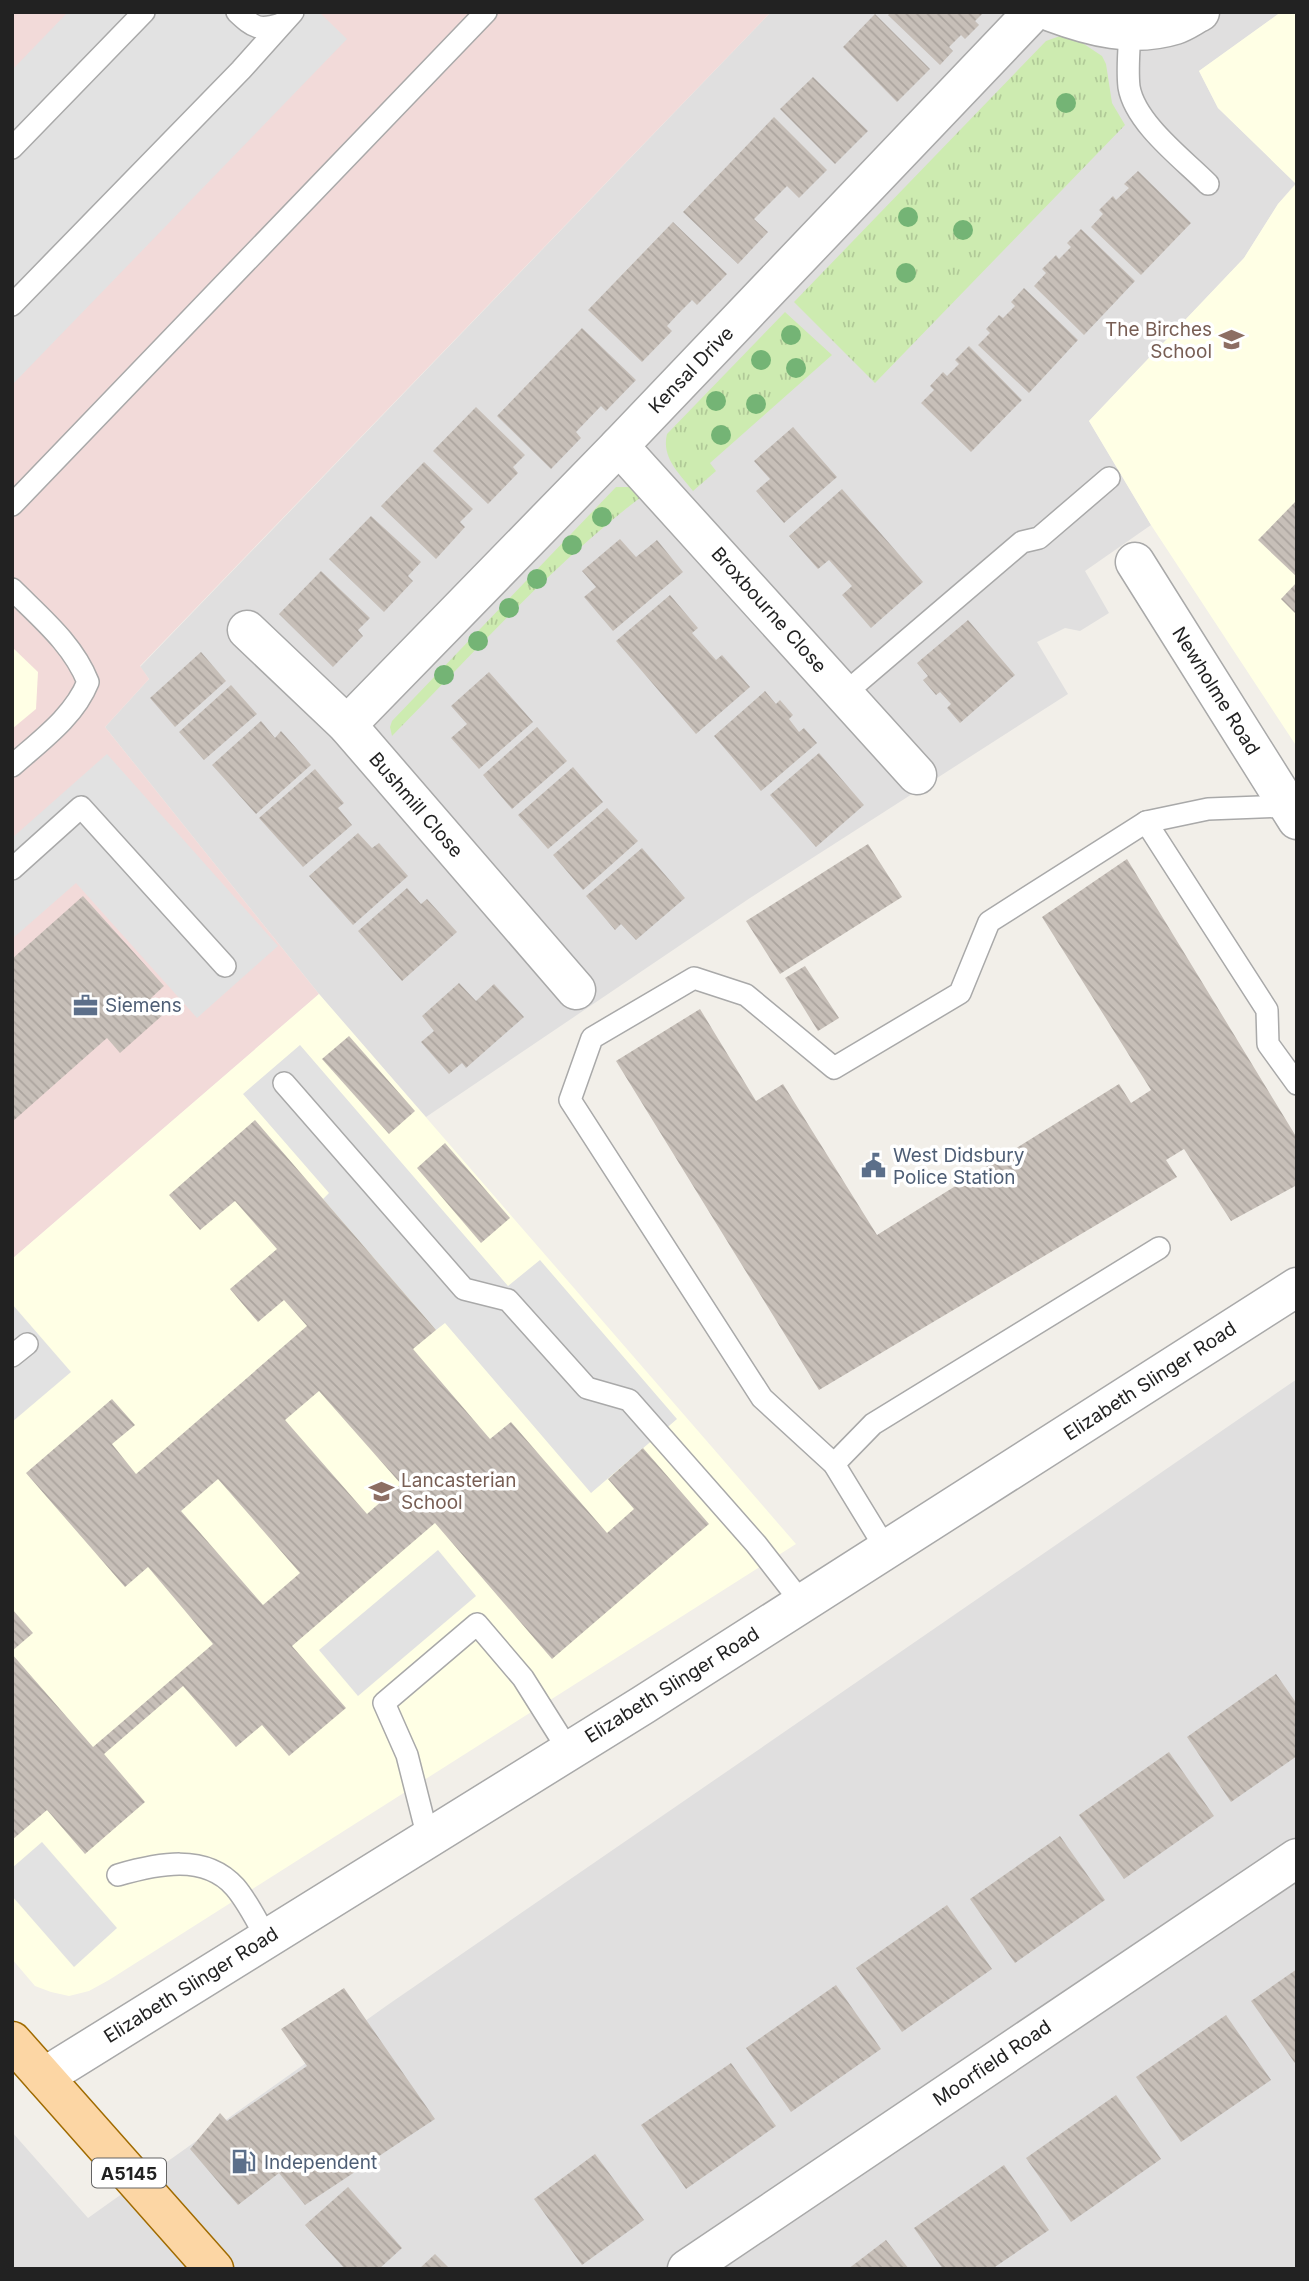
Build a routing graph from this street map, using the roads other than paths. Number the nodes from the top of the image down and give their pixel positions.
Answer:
1 (144, 12) edge
2 (237, 12) edge
3 (486, 12) edge
4 (1033, 12) edge
5 (1051, 12) edge
6 (1200, 12) edge
7 (287, 18) edge
8 (1130, 32) junction
9 (12, 148) edge
10 (1208, 184) dead end
11 (12, 304) edge
12 (619, 446) junction
13 (1108, 478) dead end
14 (12, 505) edge
15 (1135, 562) dead end
16 (12, 589) edge
17 (247, 630) dead end
18 (844, 694) junction
19 (347, 725) junction
20 (12, 766) edge
21 (917, 775) dead end
22 (1292, 813) edge
23 (1146, 822) junction
24 (12, 869) edge
25 (225, 966) dead end
26 (576, 990) dead end
27 (284, 1083) dead end
28 (1297, 1084) edge
29 (1158, 1248) dead end
30 (1297, 1287) edge
31 (834, 1464) junction
32 (886, 1549) junction
33 (802, 1604) junction
34 (569, 1751) junction
35 (428, 1838) junction
36 (1297, 1858) edge
37 (118, 1875) dead end
38 (267, 1938) junction
39 (12, 2041) edge
40 (44, 2077) junction
41 (214, 2269) edge
42 (687, 2269) edge

1 - 9 lane
2 - 7 lane
3 - 14 lane
4 - 12 street, Kensal Drive
5 - 8 street
6 - 8 street
7 - 11 lane
8 - 10 lane
12 - 18 street, Broxbourne Close
12 - 19 street, Kensal Drive
13 - 18 lane
15 - 22 street, Newholme Road
16 - 20 lane
17 - 19 street, Bushmill Close
18 - 21 street, Broxbourne Close
19 - 26 street, Bushmill Close
22 - 23 lane
23 - 28 lane
23 - 31 lane
24 - 25 lane
27 - 33 lane
29 - 31 lane
30 - 32 street, Elizabeth Slinger Road
31 - 32 lane
32 - 33 street, Elizabeth Slinger Road
33 - 34 street, Elizabeth Slinger Road
34 - 35 street, Elizabeth Slinger Road
34 - 35 lane
35 - 38 street, Elizabeth Slinger Road
36 - 42 street, Moorfield Road
37 - 38 lane
38 - 40 street, Elizabeth Slinger Road
39 - 40 main road, A5145
40 - 41 main road, A5145

